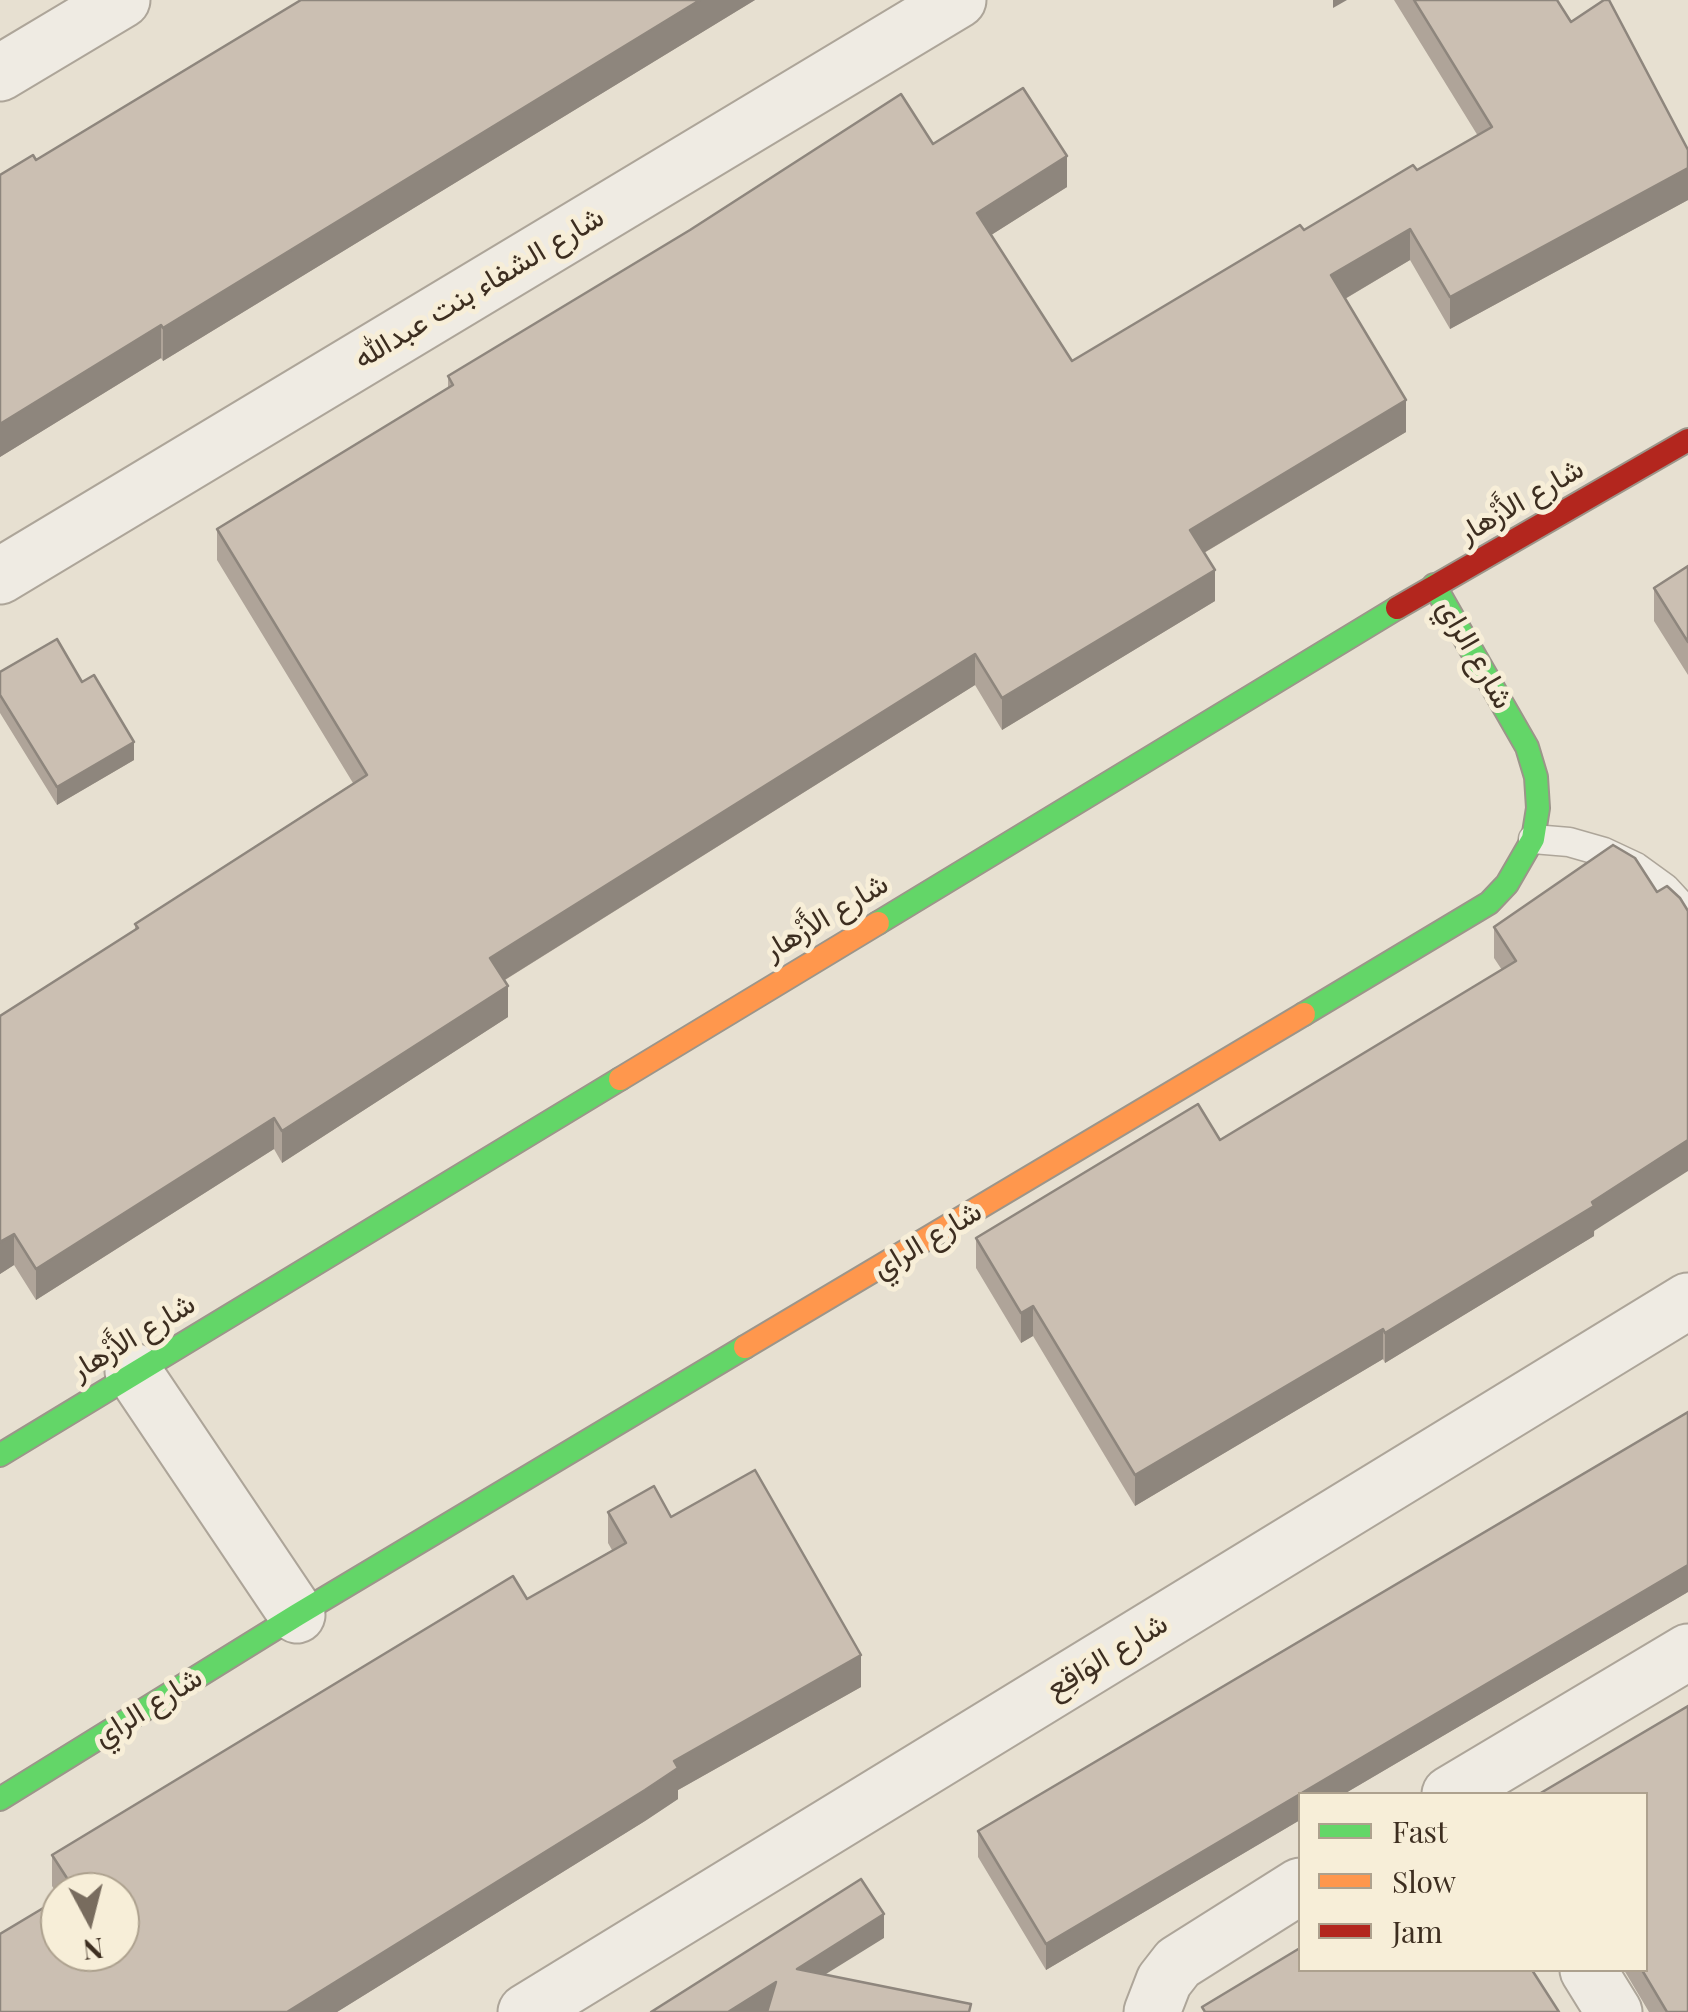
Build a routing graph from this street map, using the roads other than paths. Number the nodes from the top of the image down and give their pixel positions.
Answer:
1 (122, 0) edge
2 (958, 0) edge
3 (0, 73) edge
4 (1688, 440) edge
5 (0, 576) edge
6 (1434, 584) junction
7 (1533, 839) junction
8 (1688, 914) edge
9 (1688, 1300) edge
10 (134, 1371) junction
11 (0, 1455) edge
12 (296, 1615) junction
13 (1688, 1652) edge
14 (1468, 1790) edge
15 (0, 1799) edge
16 (1298, 1887) edge
17 (1589, 1972) edge
18 (526, 2012) edge
19 (1152, 2012) edge
20 (1614, 2012) edge

1 - 3 street
2 - 5 street, شارع الشفاء بنت عبدالله
4 - 6 street, شارع الأَزْهار
6 - 7 street, شارع الراي
6 - 10 street, شارع الأَزْهار
7 - 8 lane
7 - 12 street, شارع الراي
9 - 18 street, شارع الوَاقِع
10 - 11 street, شارع الأَزْهار
10 - 12 street
12 - 15 street, شارع الراي
13 - 14 street
16 - 19 street
17 - 20 street

